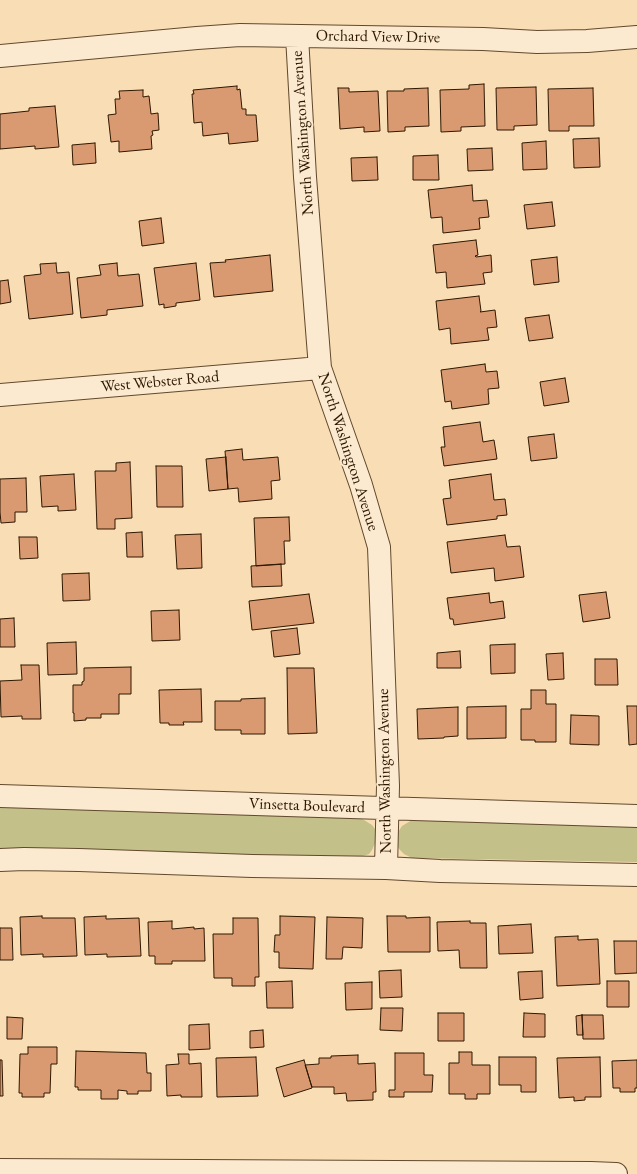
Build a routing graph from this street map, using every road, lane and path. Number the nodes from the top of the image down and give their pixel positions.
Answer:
1 (297, 36) junction
2 (637, 37) edge
3 (0, 56) edge
4 (320, 368) junction
5 (0, 395) edge
6 (0, 796) edge
7 (388, 808) junction
8 (637, 816) edge
9 (0, 860) edge
10 (386, 868) junction
11 (637, 875) edge
12 (0, 1170) edge
13 (616, 1174) edge

1 - 2 street, Orchard View Drive
1 - 3 street, Orchard View Drive
1 - 4 street, North Washington Avenue
4 - 5 street, West Webster Road
4 - 7 street, North Washington Avenue
6 - 7 street, Vinsetta Boulevard
7 - 8 street, Vinsetta Boulevard
7 - 10 street, North Washington Avenue
9 - 10 street
10 - 11 street
12 - 13 street

